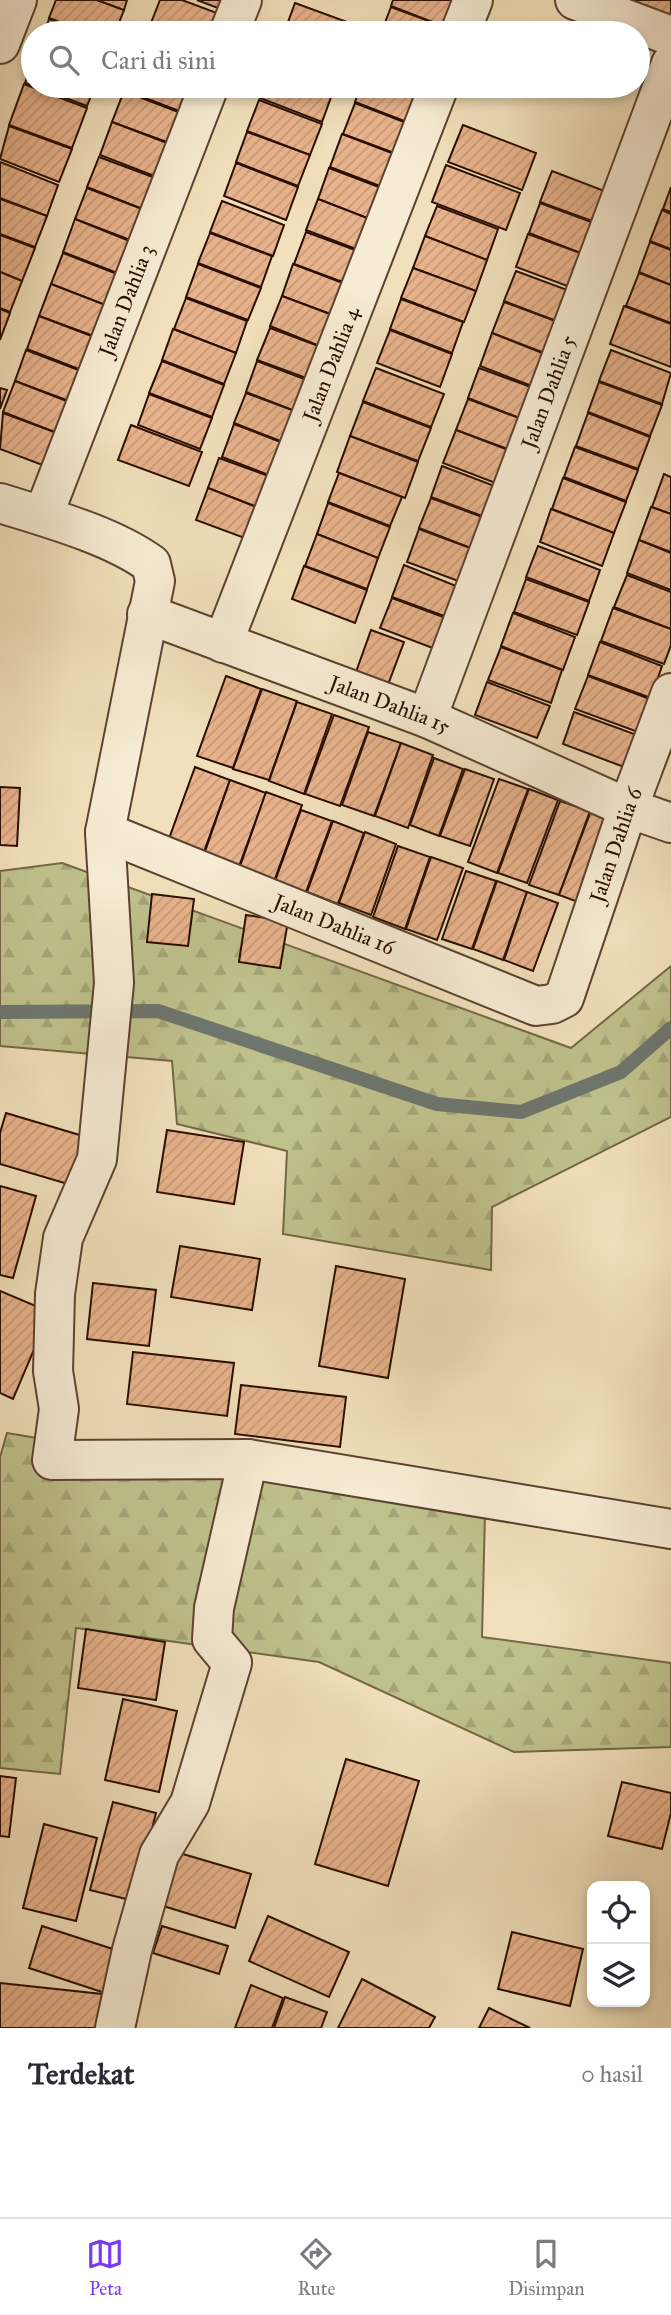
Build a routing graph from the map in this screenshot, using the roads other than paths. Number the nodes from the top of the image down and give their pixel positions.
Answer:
1 (17, 0) edge
2 (242, 0) edge
3 (473, 0) edge
4 (575, 0) edge
5 (234, 21) edge
6 (465, 21) edge
7 (631, 21) edge
8 (650, 28) edge
9 (671, 36) edge
10 (0, 44) edge
11 (671, 64) edge
12 (204, 98) edge
13 (434, 98) edge
14 (0, 503) edge
15 (43, 516) junction
16 (146, 614) junction
17 (223, 642) junction
18 (671, 693) edge
19 (427, 718) junction
20 (628, 808) junction
21 (671, 822) edge
22 (106, 832) junction
23 (564, 998) joint
24 (248, 1459) junction
25 (671, 1529) edge
26 (116, 2028) edge

1 - 10 street
2 - 5 street
3 - 6 street
4 - 7 street
8 - 9 street
11 - 19 street, Jalan Dahlia 5
12 - 15 street, Jalan Dahlia 3
13 - 17 street, Jalan Dahlia 4
14 - 15 street
15 - 16 street
16 - 17 street, Jalan Dahlia 15
16 - 22 street
17 - 19 street, Jalan Dahlia 15
18 - 20 street, Jalan Dahlia 6
19 - 20 street, Jalan Dahlia 15
20 - 21 street, Jalan Dahlia 15
20 - 23 street, Jalan Dahlia 6
22 - 23 street, Jalan Dahlia 16
22 - 24 street
24 - 25 street
24 - 26 street

